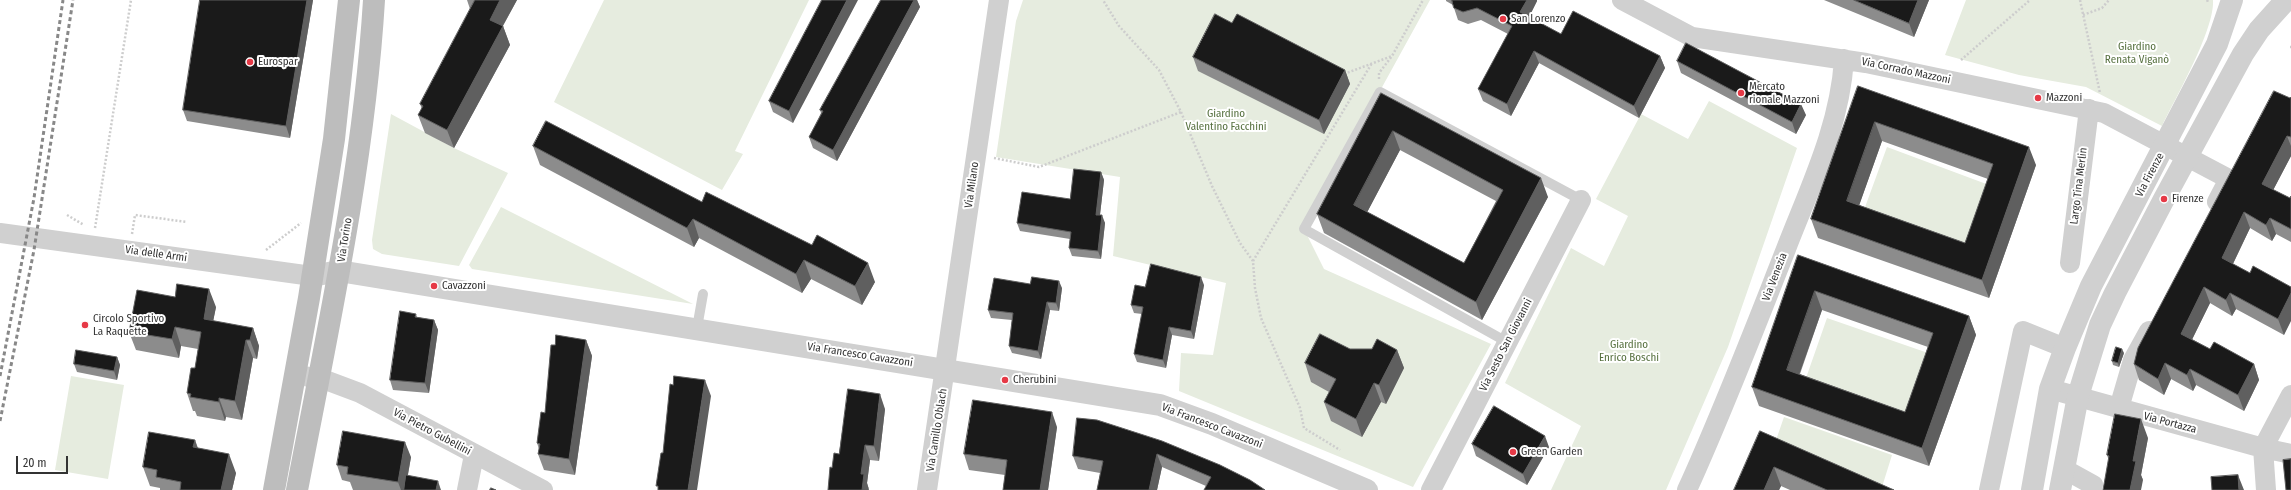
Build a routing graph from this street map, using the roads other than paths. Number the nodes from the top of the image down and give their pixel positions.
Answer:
1 (349, 0) edge
2 (374, 0) edge
3 (999, 0) edge
4 (1622, 0) edge
5 (2232, 0) edge
6 (2286, 0) edge
7 (1844, 59) junction
8 (2095, 102) junction
9 (2166, 145) junction
10 (2187, 157) junction
11 (1581, 200) joint
12 (2207, 221) edge
13 (0, 233) edge
14 (2070, 263) dead end
15 (340, 271) junction
16 (312, 276) junction
17 (703, 294) dead end
18 (2160, 311) edge
19 (697, 328) junction
20 (1507, 342) junction
21 (2065, 348) junction
22 (946, 369) junction
23 (295, 374) junction
24 (318, 378) junction
25 (2050, 389) junction
26 (2291, 395) edge
27 (2078, 396) junction
28 (2119, 408) junction
29 (2263, 448) junction
30 (2291, 454) edge
31 (474, 455) junction
32 (2062, 480) edge
33 (274, 490) edge
34 (297, 490) edge
35 (467, 490) edge
36 (543, 490) edge
37 (927, 490) edge
38 (1365, 490) edge
39 (1431, 490) edge
40 (1687, 490) edge
41 (1989, 490) edge
42 (2032, 490) edge
43 (2092, 490) edge
44 (2266, 490) edge

1 - 16 main road
2 - 15 main road, Via Torino
3 - 22 street, Via Milano
4 - 7 street, Via Corrado Mazzoni
5 - 9 street, Via Firenze
6 - 10 street
7 - 8 street, Via Corrado Mazzoni
7 - 40 street, Via Venezia
8 - 9 street, Via Corrado Mazzoni
8 - 14 street, Largo Tina Merlin
9 - 10 street, Via Corrado Mazzoni
9 - 21 street, Via Firenze
10 - 12 street
10 - 27 street
11 - 20 street, Via Sesto San Giovanni
11 - 20 lane
13 - 16 street, Via delle Armi
15 - 16 street, Via Torino
15 - 19 street, Via Francesco Cavazzoni
15 - 24 main road
16 - 23 main road
17 - 19 lane
18 - 28 street
19 - 22 street, Via Francesco Cavazzoni
20 - 39 street, Via Sesto San Giovanni
21 - 25 street, Via Firenze
21 - 41 street
22 - 37 street, Via Camillo Oblach
22 - 38 street, Via Francesco Cavazzoni
23 - 24 street, Via Pietro Gubellini
23 - 33 main road
24 - 31 street, Via Pietro Gubellini
24 - 34 main road
25 - 27 street, Via Portazza
25 - 42 street, Via Firenze
26 - 29 street
27 - 28 street, Via Portazza
27 - 32 street
28 - 29 street, Via Portazza
29 - 30 street, Via Portazza
29 - 44 street
31 - 35 street
31 - 36 street, Via Pietro Gubellini
32 - 43 street

